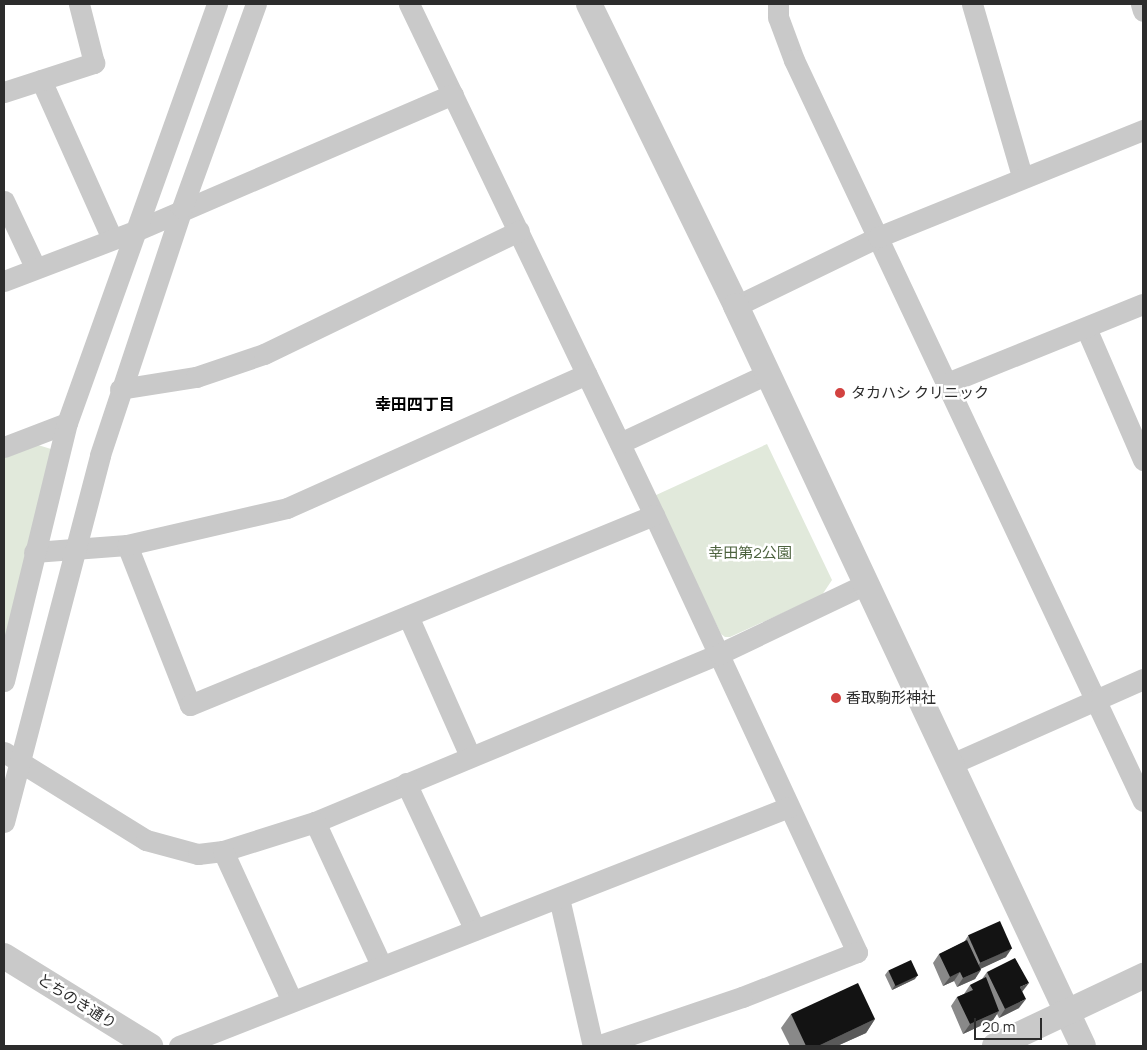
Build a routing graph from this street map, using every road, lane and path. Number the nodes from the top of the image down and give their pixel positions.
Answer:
1 (79, 4) edge
2 (217, 4) edge
3 (256, 4) edge
4 (409, 4) edge
5 (589, 4) edge
6 (778, 4) edge
7 (972, 4) edge
8 (1141, 4) edge
9 (1143, 11) edge
10 (41, 80) junction
11 (4, 92) edge
12 (453, 94) junction
13 (1143, 130) edge
14 (1022, 176) junction
15 (4, 201) edge
16 (182, 208) junction
17 (134, 231) junction
18 (519, 232) junction
19 (878, 237) junction
20 (112, 239) junction
21 (35, 267) junction
22 (4, 281) edge
23 (1143, 304) edge
24 (736, 306) junction
25 (1086, 328) junction
26 (586, 374) junction
27 (767, 374) junction
28 (947, 383) junction
29 (120, 389) junction
30 (67, 423) junction
31 (620, 443) junction
32 (4, 447) edge
33 (1143, 460) edge
34 (654, 515) junction
35 (128, 545) junction
36 (75, 549) junction
37 (34, 552) junction
38 (866, 584) junction
39 (408, 616) junction
40 (719, 654) junction
41 (1143, 679) edge
42 (4, 681) edge
43 (1094, 700) junction
44 (470, 756) junction
45 (12, 757) edge
46 (949, 765) junction
47 (406, 783) junction
48 (1143, 801) edge
49 (789, 807) junction
50 (4, 822) edge
51 (315, 822) junction
52 (223, 851) junction
53 (559, 898) junction
54 (475, 930) junction
55 (4, 956) edge
56 (381, 965) junction
57 (1143, 976) edge
58 (292, 1002) junction
59 (1067, 1012) junction
60 (150, 1046) edge
61 (179, 1046) edge
62 (595, 1046) edge
63 (995, 1046) edge
64 (1083, 1046) edge

1 - 10 street
2 - 17 street
3 - 16 street
4 - 12 street
5 - 24 street
6 - 19 street
7 - 14 street
8 - 9 street
10 - 11 street
10 - 20 street
12 - 16 street
12 - 18 street
13 - 14 street
14 - 19 street
15 - 21 street
16 - 17 street
16 - 29 street
17 - 20 street
17 - 30 street
18 - 26 street
18 - 29 street
19 - 24 street
19 - 28 street
20 - 21 street
21 - 22 street
23 - 25 street
24 - 27 street
25 - 28 street
25 - 33 street
26 - 31 street
26 - 35 street
27 - 31 street
27 - 38 street
28 - 43 street
29 - 36 street
30 - 32 street
30 - 37 street
31 - 34 street
34 - 39 street
34 - 40 street
35 - 36 street
35 - 39 street
36 - 37 street
36 - 45 street
37 - 42 street
38 - 40 street
38 - 46 street
39 - 44 street
40 - 44 street
40 - 49 street
41 - 43 street
43 - 46 street
43 - 48 street
44 - 47 street
45 - 50 street
45 - 52 street
46 - 59 street
47 - 51 street
47 - 54 street
49 - 53 street
49 - 62 street
51 - 52 street
51 - 56 street
52 - 58 street
53 - 54 street
53 - 62 street
54 - 56 street
55 - 60 street, とちのき通り
56 - 58 street
57 - 59 street
58 - 61 street
59 - 63 street
59 - 64 street

